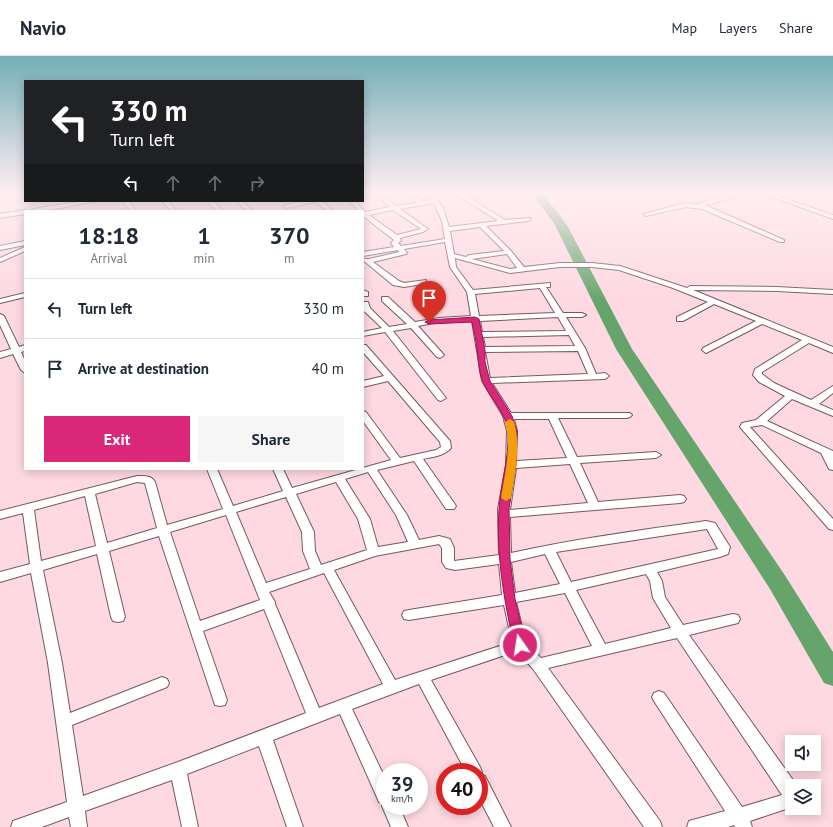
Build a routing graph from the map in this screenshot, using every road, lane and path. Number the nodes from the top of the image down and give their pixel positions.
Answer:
1 (384, 228) edge
2 (423, 228) edge
3 (455, 228) edge
4 (483, 228) edge
5 (752, 228) edge
6 (447, 229) joint
7 (396, 237) junction
8 (448, 240) junction
9 (782, 241) dead end
10 (24, 243) edge
11 (0, 248) edge
12 (399, 248) junction
13 (24, 249) edge
14 (509, 252) junction
15 (450, 255) junction
16 (365, 257) edge
17 (465, 258) junction
18 (0, 260) edge
19 (519, 277) junction
20 (423, 282) dead end
21 (676, 286) junction
22 (470, 292) junction
23 (833, 292) edge
24 (24, 295) edge
25 (385, 299) dead end
26 (0, 301) edge
27 (715, 302) junction
28 (365, 304) dead end
29 (561, 315) junction
30 (582, 315) dead end
31 (0, 316) edge
32 (475, 319) junction
33 (680, 319) dead end
34 (762, 321) junction
35 (412, 324) junction
36 (387, 329) junction
37 (570, 333) junction
38 (364, 334) edge
39 (478, 335) junction
40 (809, 340) junction
41 (24, 348) edge
42 (364, 348) edge
43 (581, 348) junction
44 (481, 350) junction
45 (706, 350) dead end
46 (833, 350) edge
47 (15, 351) junction
48 (0, 355) edge
49 (440, 355) dead end
50 (24, 368) edge
51 (593, 376) junction
52 (605, 376) dead end
53 (388, 378) junction
54 (486, 381) junction
55 (364, 384) edge
56 (833, 389) edge
57 (792, 395) junction
58 (441, 398) dead end
59 (812, 404) junction
60 (833, 413) edge
61 (364, 415) edge
62 (627, 415) dead end
63 (508, 416) junction
64 (553, 417) junction
65 (759, 422) junction
66 (829, 453) edge
67 (656, 456) dead end
68 (417, 458) junction
69 (397, 461) junction
70 (574, 461) junction
71 (511, 465) junction
72 (833, 467) edge
73 (371, 468) junction
74 (212, 470) edge
75 (279, 470) edge
76 (362, 470) edge
77 (364, 470) edge
78 (344, 474) edge
79 (89, 492) junction
80 (290, 492) junction
81 (680, 499) dead end
82 (450, 506) dead end
83 (595, 507) junction
84 (28, 508) junction
85 (230, 509) junction
86 (504, 514) junction
87 (0, 515) edge
88 (833, 526) edge
89 (163, 530) junction
90 (415, 544) junction
91 (101, 549) junction
92 (548, 549) junction
93 (374, 552) junction
94 (505, 559) junction
95 (36, 567) junction
96 (650, 569) junction
97 (322, 570) junction
98 (0, 577) edge
99 (569, 587) junction
100 (263, 589) junction
101 (509, 599) junction
102 (269, 602) junction
103 (409, 615) dead end
104 (118, 618) dead end
105 (733, 619) dead end
106 (196, 628) junction
107 (680, 632) junction
108 (520, 645) junction
109 (601, 650) junction
110 (538, 665) junction
111 (422, 677) junction
112 (162, 684) dead end
113 (392, 687) junction
114 (659, 697) dead end
115 (220, 700) dead end
116 (344, 707) junction
117 (316, 716) junction
118 (63, 722) junction
119 (264, 737) junction
120 (469, 763) edge
121 (178, 770) junction
122 (376, 776) edge
123 (488, 798) edge
124 (76, 806) junction
125 (394, 815) edge
126 (741, 821) edge
127 (19, 827) edge
128 (79, 827) edge
129 (190, 827) edge
130 (295, 827) edge
131 (400, 827) edge
132 (503, 827) edge
133 (654, 827) edge
134 (696, 827) edge

1 - 7 street
2 - 7 street
3 - 6 street
4 - 14 street
5 - 9 street
6 - 8 street
7 - 12 street
8 - 12 street
8 - 15 street
10 - 11 street
12 - 16 street
13 - 18 street
14 - 17 street
14 - 19 street
15 - 17 street
15 - 22 street
16 - 20 street
17 - 19 street
19 - 21 street
19 - 22 street
19 - 29 street
21 - 23 street
21 - 27 street
22 - 32 street
24 - 26 street
25 - 35 street
27 - 33 street
27 - 34 street
28 - 36 street
29 - 30 street
29 - 32 street
29 - 37 street
31 - 47 street
32 - 35 street
32 - 39 street
34 - 40 street
34 - 45 street
35 - 36 street
35 - 49 street
36 - 38 street
36 - 58 street
37 - 39 street
37 - 43 street
39 - 44 street
40 - 46 street
40 - 57 street
41 - 47 street
42 - 53 street
43 - 44 street
43 - 51 street
44 - 54 street
47 - 48 street
47 - 50 street
51 - 52 street
51 - 54 street
53 - 55 street
53 - 68 street
54 - 63 street
56 - 59 street
57 - 59 street
57 - 65 street
59 - 60 street
61 - 69 street
62 - 64 street
63 - 64 street
63 - 71 street
64 - 70 street
65 - 66 street
65 - 88 street
66 - 72 street
67 - 70 street
68 - 69 street
68 - 82 street
69 - 73 street
70 - 71 street
70 - 83 street
71 - 86 street
73 - 77 street
73 - 90 street
74 - 85 street
75 - 80 street
76 - 78 street
78 - 80 street
78 - 93 street
79 - 84 street
79 - 89 street
79 - 91 street
80 - 85 street
80 - 97 street
81 - 83 street
83 - 86 street
84 - 87 street
84 - 95 street
85 - 89 street
85 - 100 street
86 - 94 street
89 - 91 street
89 - 106 street
90 - 93 street
90 - 94 street
91 - 95 street
91 - 104 street
92 - 94 street
92 - 96 street
92 - 99 street
93 - 97 street
94 - 101 street
95 - 98 street
95 - 118 street
96 - 99 street
96 - 107 street
97 - 100 street
97 - 113 street
99 - 101 street
99 - 109 street
100 - 102 street
101 - 103 street
101 - 108 street
102 - 106 street
102 - 117 street
105 - 107 street
106 - 115 street
107 - 109 street
107 - 126 street
108 - 110 street
108 - 111 street
109 - 110 street
110 - 133 street
111 - 113 street
111 - 120 street
112 - 118 street
113 - 116 street
114 - 126 street
116 - 117 street
116 - 122 street
117 - 119 street
118 - 124 street
119 - 121 street
119 - 130 street
121 - 124 street
121 - 129 street
123 - 132 street
124 - 127 street
124 - 128 street
125 - 131 street
126 - 134 street

